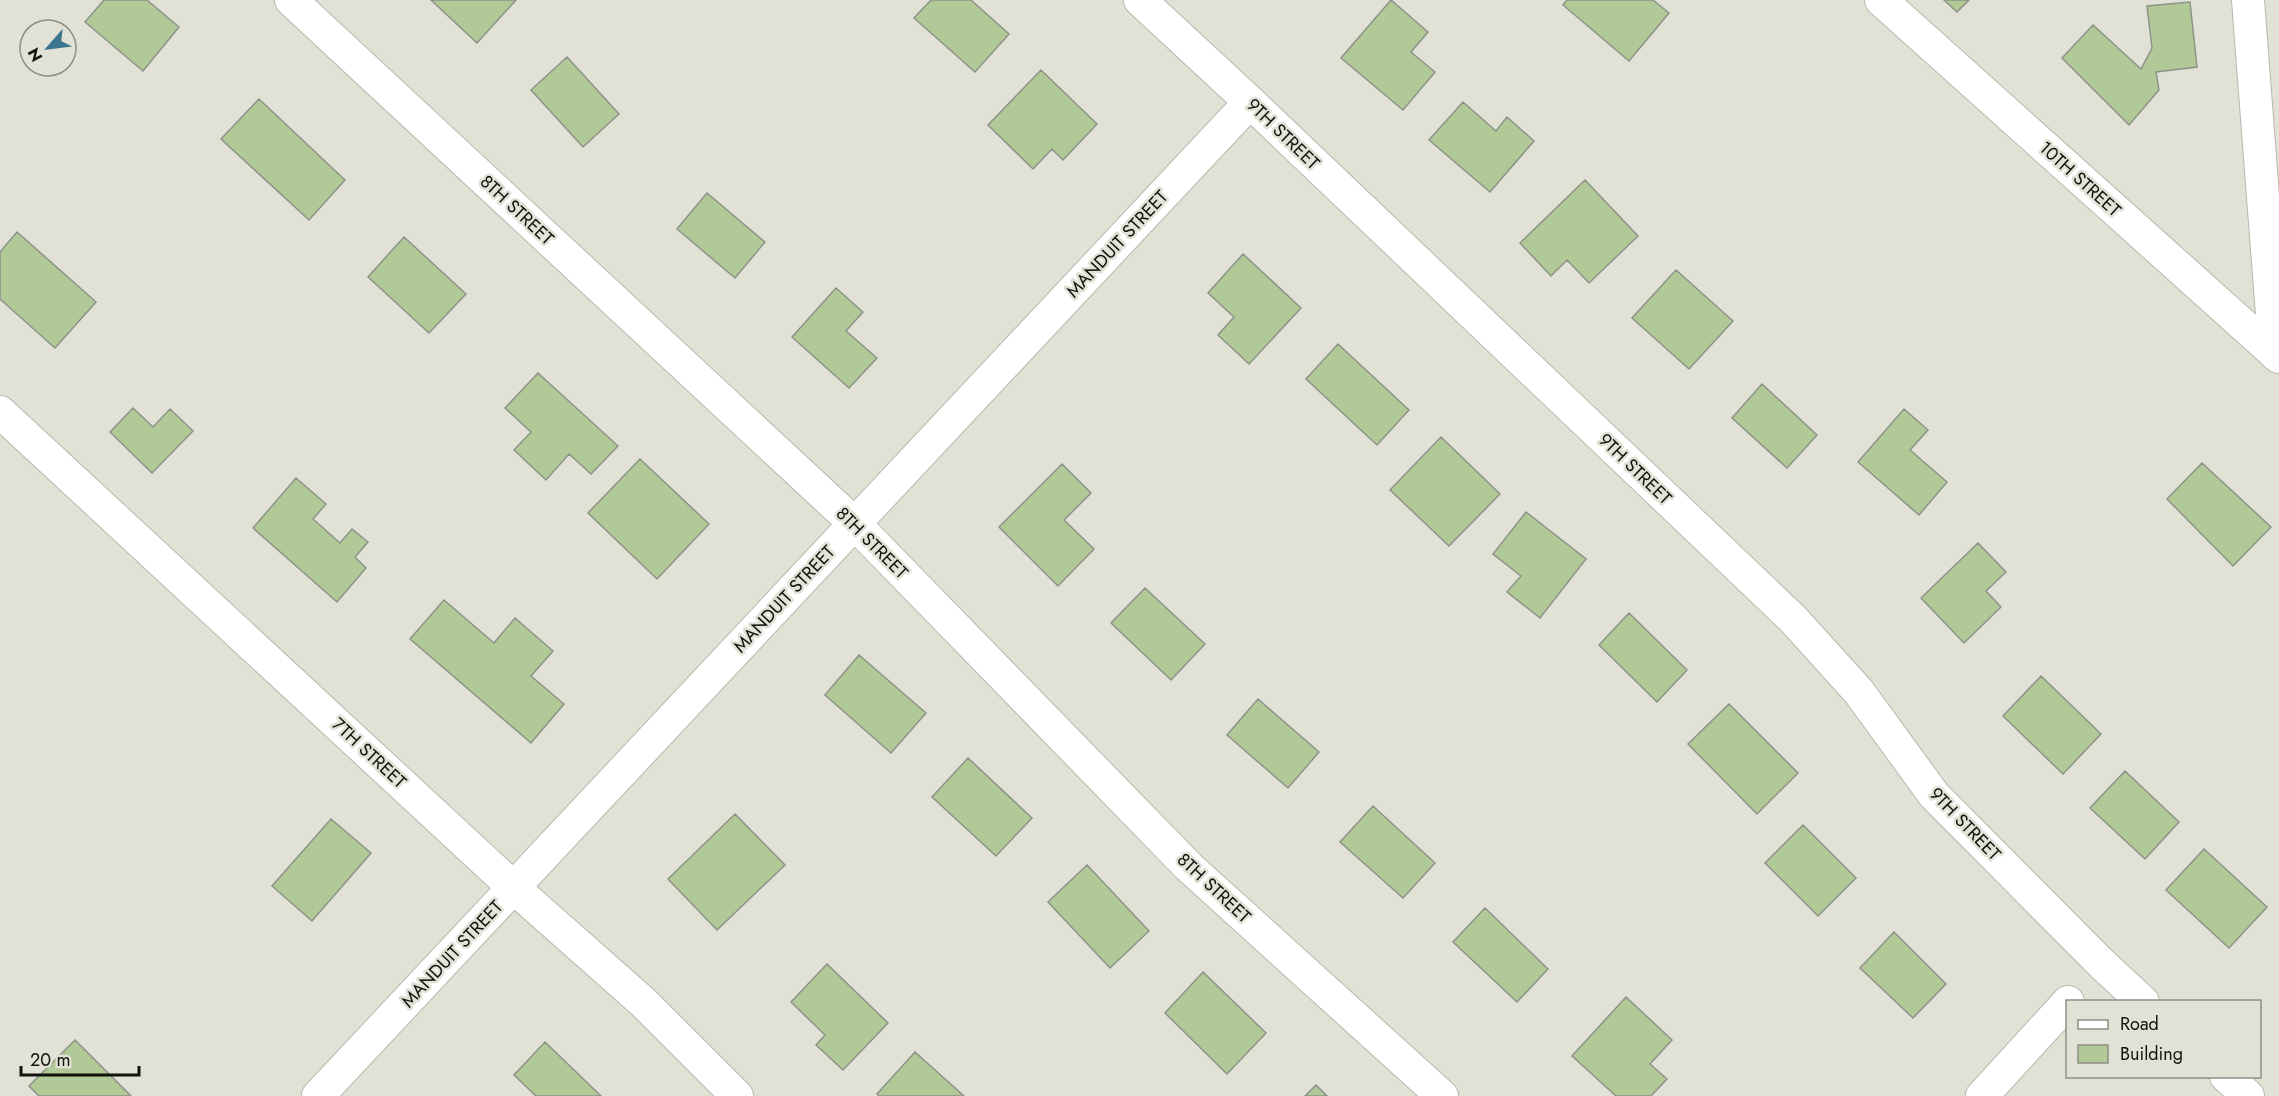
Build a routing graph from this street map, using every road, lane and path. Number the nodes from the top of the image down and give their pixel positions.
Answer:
1 (291, 0) edge
2 (1140, 0) edge
3 (1881, 0) edge
4 (2248, 0) edge
5 (1250, 102) junction
6 (2277, 355) edge
7 (0, 412) edge
8 (854, 524) junction
9 (514, 888) junction
10 (2102, 964) junction
11 (2070, 1000) edge
12 (2141, 1000) edge
13 (2066, 1004) edge
14 (2227, 1078) edge
15 (318, 1096) edge
16 (737, 1096) edge
17 (1442, 1096) edge
18 (1982, 1096) edge
19 (2248, 1096) edge

1 - 8 street, 8TH STREET
2 - 5 street, 9TH STREET
3 - 6 street, 10TH STREET
4 - 6 street
5 - 8 street, MANDUIT STREET
5 - 10 street, 9TH STREET
7 - 9 street, 7TH STREET
8 - 9 street, MANDUIT STREET
8 - 17 street, 8TH STREET
9 - 15 street, MANDUIT STREET
9 - 16 street, 7TH STREET
10 - 11 street
10 - 12 street, 9TH STREET
13 - 18 street
14 - 19 street

